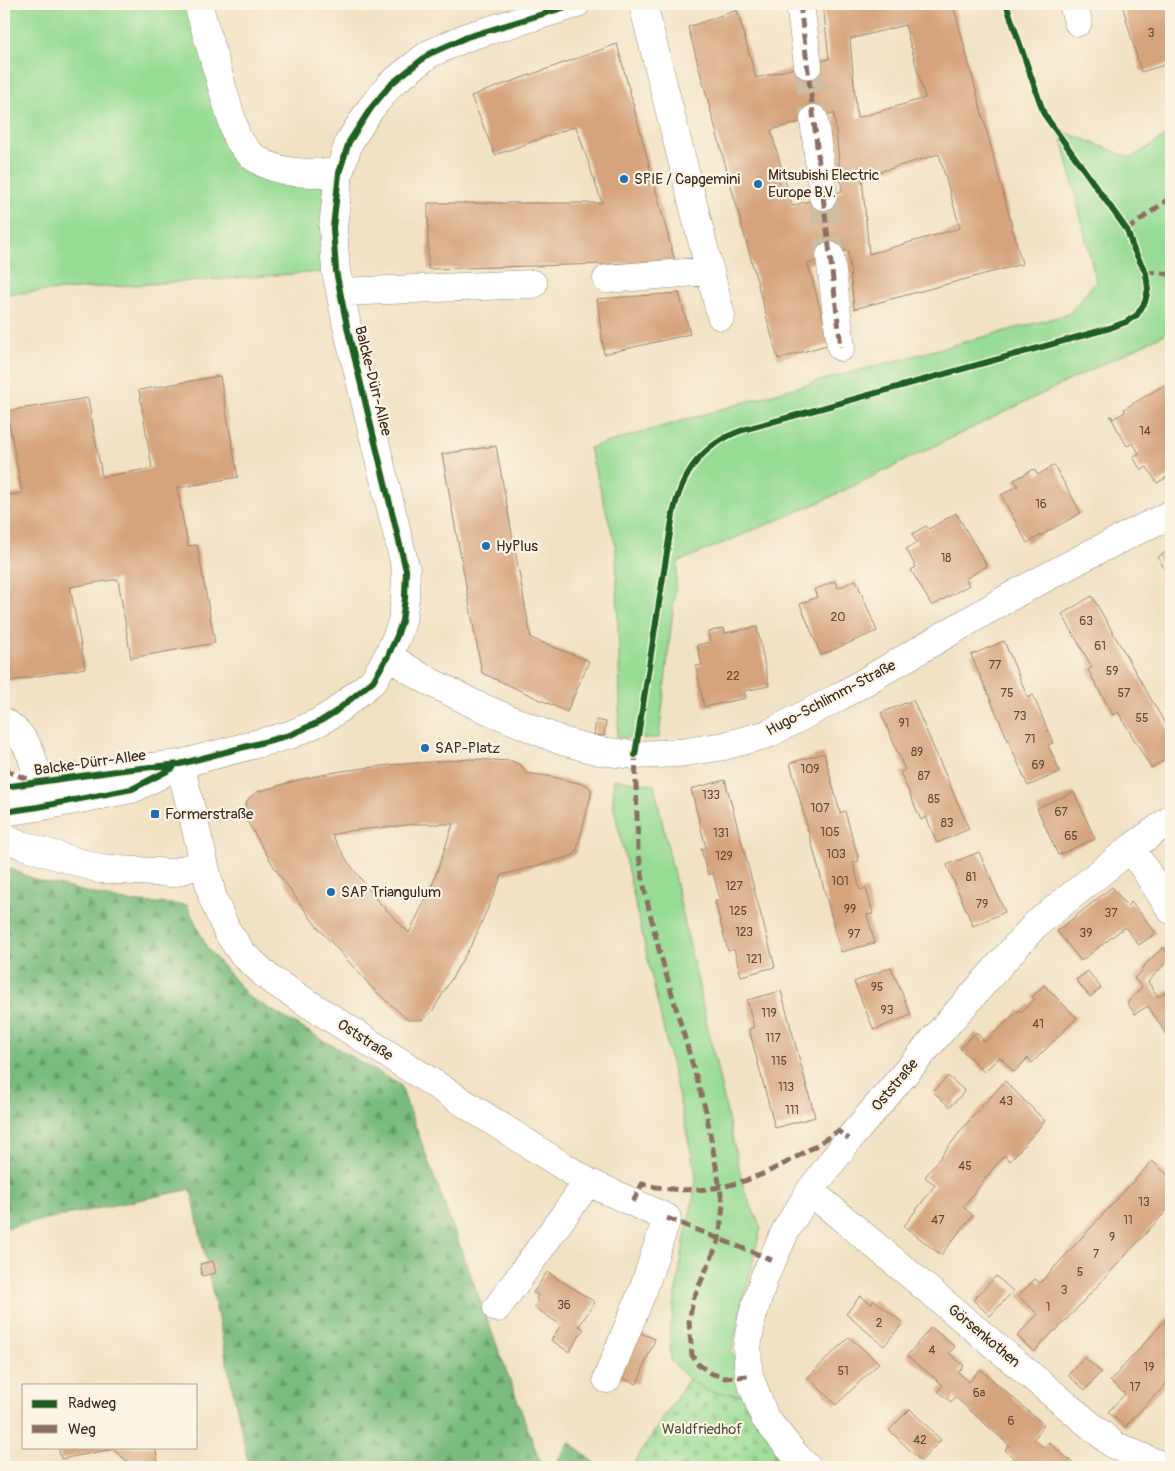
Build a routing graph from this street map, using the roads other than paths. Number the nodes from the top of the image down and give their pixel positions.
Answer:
1 (198, 4) edge
2 (576, 4) edge
3 (643, 4) edge
4 (800, 4) edge
5 (808, 65) tunnel mouth
6 (814, 119) tunnel mouth
7 (339, 173) junction
8 (823, 196) tunnel mouth
9 (830, 256) tunnel mouth
10 (710, 271) junction
11 (607, 278) dead end
12 (533, 284) dead end
13 (341, 292) junction
14 (721, 316) dead end
15 (840, 347) dead end
16 (1171, 514) edge
17 (388, 656) junction
18 (4, 722) edge
19 (180, 764) junction
20 (4, 787) edge
21 (38, 795) junction
22 (4, 812) edge
23 (1171, 819) edge
24 (4, 837) edge
25 (1131, 848) junction
26 (204, 863) junction
27 (1171, 910) edge
28 (588, 1182) junction
29 (810, 1191) junction
30 (498, 1308) dead end
31 (607, 1379) dead end
32 (807, 1467) edge
33 (1165, 1467) edge

1 - 7 street
2 - 7 street, Balcke-Dürr-Allee
3 - 10 street
4 - 5 street
6 - 8 street
7 - 13 street, Balcke-Dürr-Allee
9 - 15 street
10 - 11 street
10 - 14 street
12 - 13 street
13 - 17 street, Balcke-Dürr-Allee
16 - 17 street, Hugo-Schlimm-Straße
17 - 19 street, Balcke-Dürr-Allee
18 - 21 street
19 - 21 street, Balcke-Dürr-Allee
19 - 26 street, Oststraße
20 - 21 street, Balcke-Dürr-Allee
21 - 22 street, Balcke-Dürr-Allee
23 - 25 street, Oststraße
24 - 26 street
25 - 27 street
25 - 29 street, Oststraße
26 - 28 street, Oststraße
28 - 30 street
28 - 31 street, Oststraße
29 - 32 street, Oststraße
29 - 33 street, Görsenkothen

